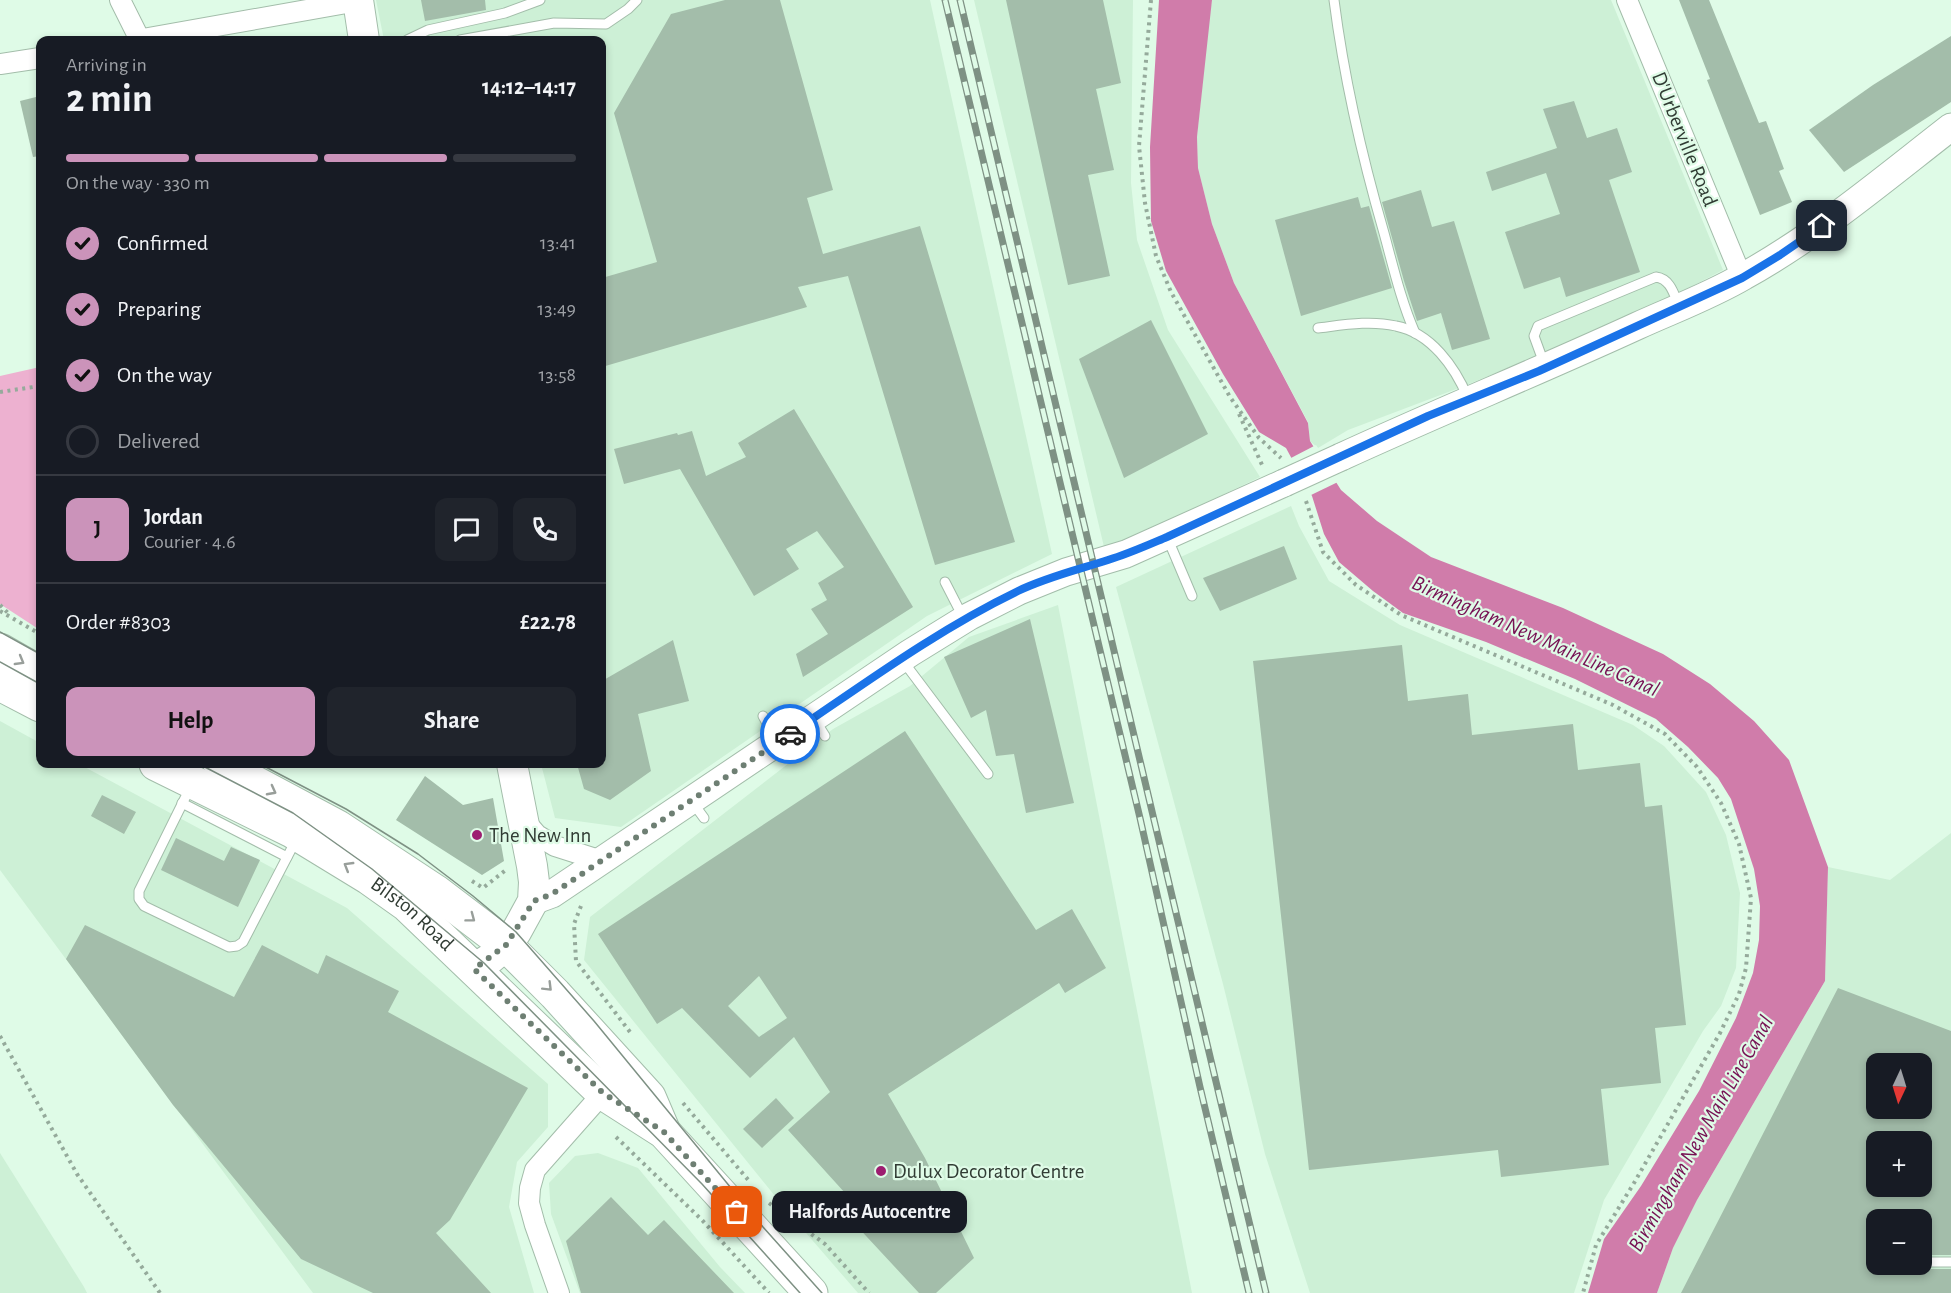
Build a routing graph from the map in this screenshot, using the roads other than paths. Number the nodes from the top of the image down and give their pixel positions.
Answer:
1 (120, 0) edge
2 (358, 0) edge
3 (540, 0) edge
4 (637, 0) edge
5 (1334, 0) edge
6 (1627, 0) edge
7 (137, 36) edge
8 (174, 36) edge
9 (363, 36) edge
10 (415, 36) edge
11 (482, 36) edge
12 (36, 59) edge
13 (0, 64) edge
14 (1951, 127) edge
15 (1742, 278) junction
16 (1680, 307) junction
17 (1318, 328) dead end
18 (1415, 333) junction
19 (1546, 368) junction
20 (1468, 400) junction
21 (1167, 537) junction
22 (945, 582) dead end
23 (1192, 596) dead end
24 (964, 620) junction
25 (0, 650) edge
26 (901, 659) junction
27 (36, 671) edge
28 (0, 684) edge
29 (36, 703) edge
30 (763, 716) dead end
31 (777, 742) junction
32 (161, 768) edge
33 (227, 768) edge
34 (514, 768) edge
35 (988, 774) dead end
36 (188, 792) junction
37 (524, 820) junction
38 (292, 847) junction
39 (602, 861) junction
40 (534, 901) junction
41 (506, 945) junction
42 (474, 969) junction
43 (603, 1093) junction
44 (664, 1132) junction
45 (1932, 1262) edge
46 (1951, 1262) edge
47 (559, 1293) edge
48 (811, 1293) edge

1 - 7 street
2 - 8 street
2 - 9 main road
3 - 10 lane
4 - 11 lane
5 - 18 lane
6 - 15 street, D'Urberville Road
12 - 13 street
14 - 15 street
15 - 16 street
16 - 19 street
16 - 19 lane
17 - 18 lane
18 - 20 lane
19 - 20 street
20 - 21 street, bridge
21 - 23 lane
21 - 24 street
22 - 24 lane
24 - 26 street
25 -> 27 highway
26 - 31 street
26 - 35 lane
28 - 29 highway
30 - 31 lane
31 - 39 street
32 - 36 highway, Bilston Road
33 -> 41 highway, Bilston Road
34 - 37 main road
36 - 38 highway, Bilston Road
36 - 38 lane
37 - 39 street
37 - 40 main road
42 -> 38 highway, Bilston Road
39 - 40 street
40 - 41 main road
41 - 42 main road
41 -> 44 highway, Bilston Road
42 - 43 highway, Bilston Road
43 - 44 highway, Bilston Road
43 - 47 street
44 - 48 highway, Bilston Road
45 - 46 lane

